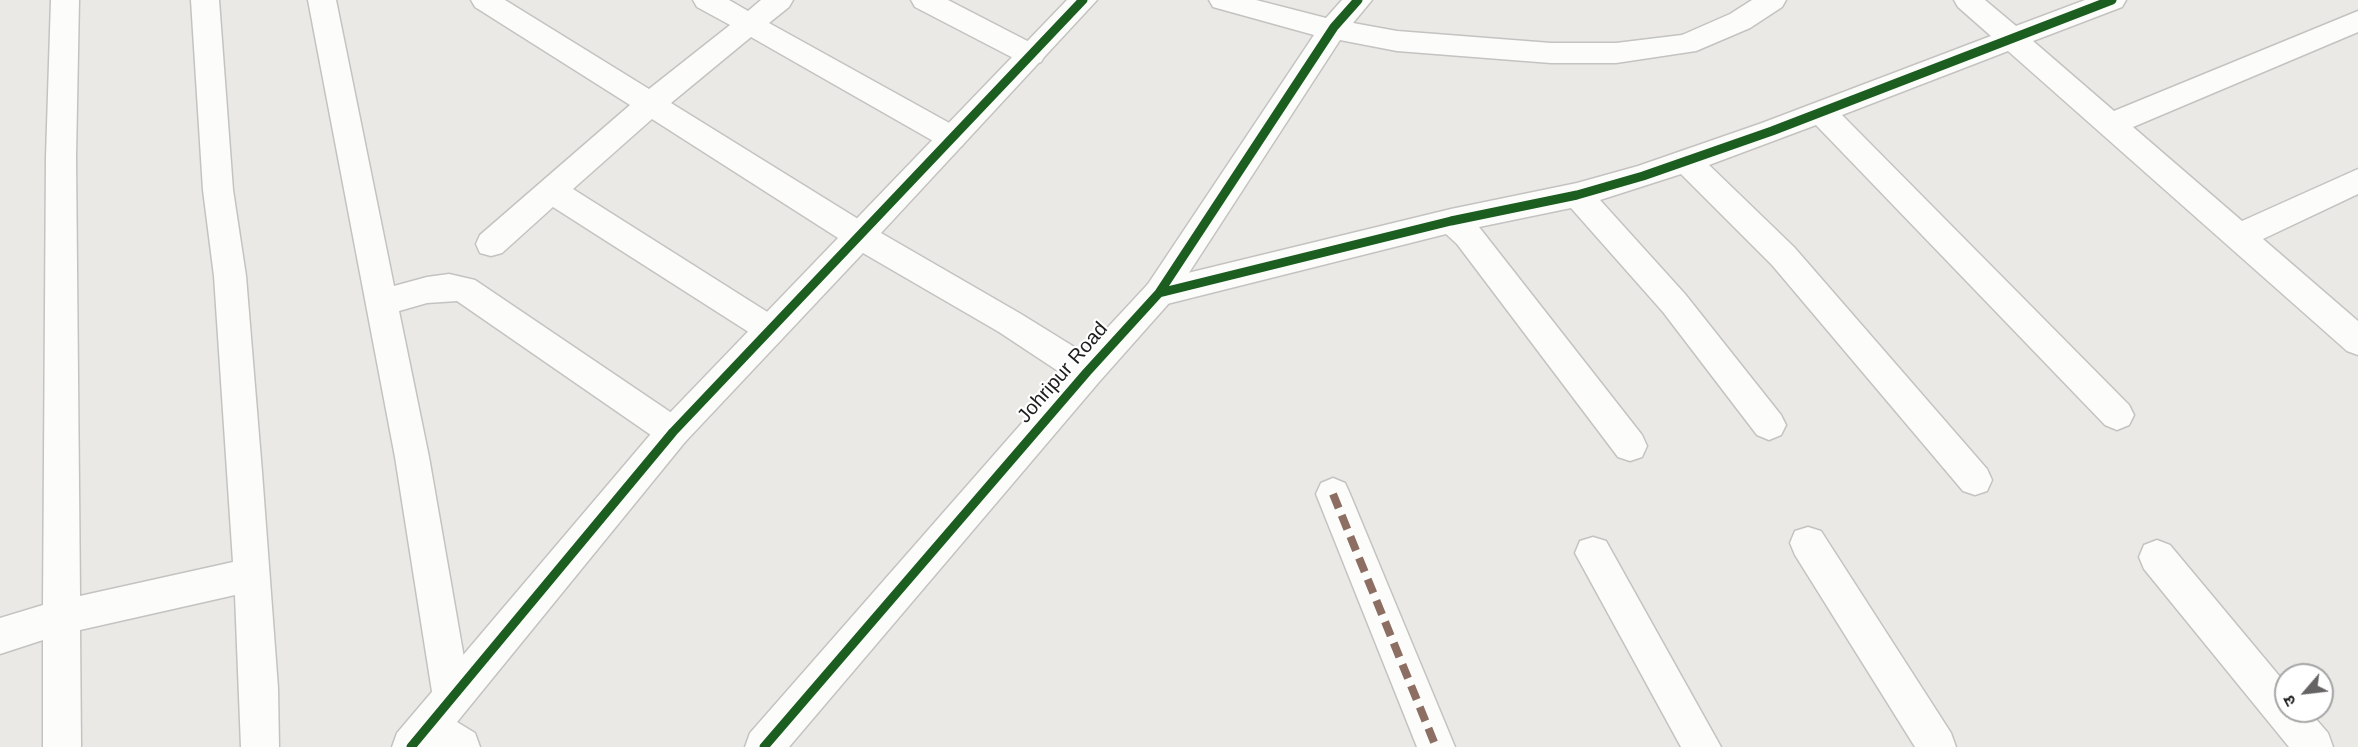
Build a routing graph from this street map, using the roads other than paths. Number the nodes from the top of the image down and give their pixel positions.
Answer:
1 (65, 0) edge
2 (205, 0) edge
3 (322, 0) edge
4 (485, 0) edge
5 (707, 0) edge
6 (779, 0) edge
7 (925, 0) edge
8 (1083, 0) edge
9 (1223, 0) edge
10 (1358, 0) edge
11 (1772, 0) edge
12 (1968, 0) edge
13 (2112, 0) edge
14 (2349, 0) edge
15 (2358, 5) edge
16 (1330, 14) edge
17 (2358, 21) edge
18 (749, 24) junction
19 (2014, 39) junction
20 (1031, 55) junction
21 (651, 103) junction
22 (1820, 111) junction
23 (2112, 124) junction
24 (952, 138) junction
25 (1688, 162) junction
26 (2358, 181) edge
27 (550, 190) junction
28 (1577, 195) junction
29 (1451, 221) junction
30 (860, 236) junction
31 (2240, 236) junction
32 (492, 244) dead end
33 (1159, 293) junction
34 (382, 303) junction
35 (770, 329) junction
36 (2358, 341) edge
37 (1087, 372) junction
38 (2117, 415) dead end
39 (1769, 425) dead end
40 (673, 432) junction
41 (1630, 446) dead end
42 (1976, 480) dead end
43 (1333, 494) dead end
44 (1808, 543) dead end
45 (1593, 553) dead end
46 (2157, 557) dead end
47 (250, 575) junction
48 (62, 617) junction
49 (0, 636) edge
50 (430, 724) edge
51 (62, 747) edge
52 (260, 747) edge
53 (461, 747) edge
54 (764, 747) edge
55 (1436, 747) edge
56 (1702, 747) edge
57 (1937, 747) edge
58 (2314, 747) edge

1 - 48 street
2 - 47 street
3 - 34 street
4 - 21 street
5 - 18 street
6 - 18 street
7 - 20 street
8 - 20 street
9 - 16 street
10 - 16 street, Johripur Road
11 - 16 street
12 - 19 street
13 - 19 street
14 - 15 street
16 - 33 street, Johripur Road
17 - 23 street
18 - 21 street
18 - 24 street
19 - 22 street
19 - 23 street
20 - 24 street
21 - 27 street
21 - 30 street
22 - 25 street
22 - 38 street
23 - 31 street
24 - 30 street
25 - 28 street
25 - 42 street
26 - 31 street
27 - 32 street
27 - 35 street
28 - 29 street
28 - 39 street
29 - 33 street
29 - 41 street
30 - 35 street
30 - 37 street
31 - 36 street
33 - 37 street, Johripur Road
34 - 40 street
34 - 50 street
35 - 40 street
37 - 54 street, Johripur Road
40 - 50 street
43 - 55 street
44 - 57 street
45 - 56 street
46 - 58 street
47 - 48 street
47 - 52 street
48 - 49 street
48 - 51 street
50 - 53 street

